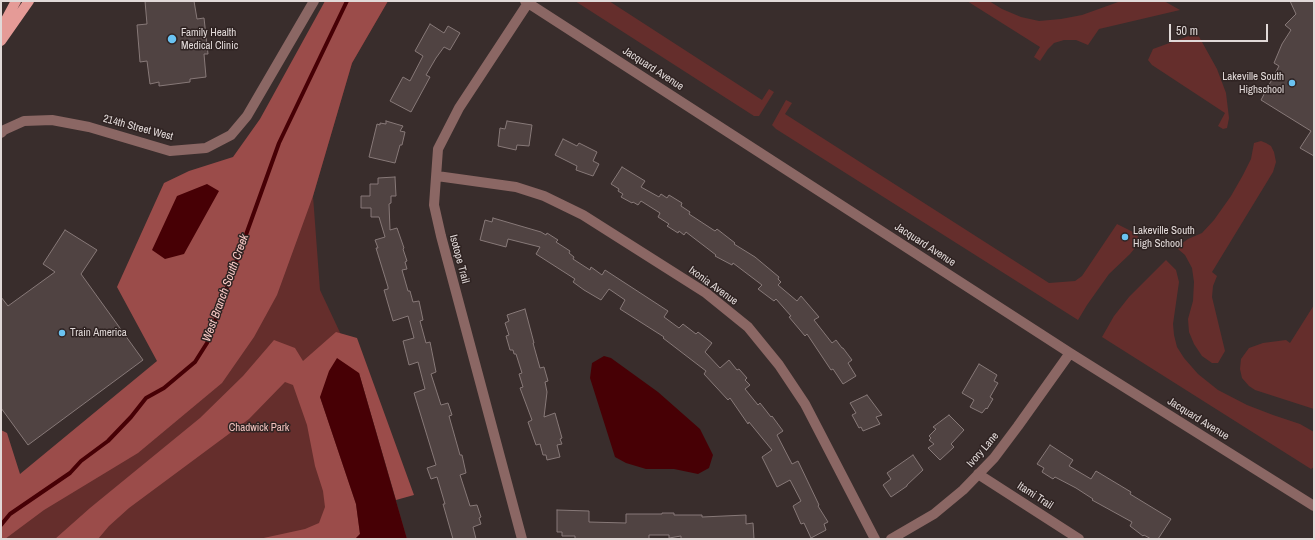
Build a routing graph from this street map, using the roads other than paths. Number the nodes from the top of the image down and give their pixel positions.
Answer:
1 (16, 1) edge
2 (29, 1) edge
3 (314, 1) edge
4 (527, 2) edge
5 (1, 29) edge
6 (1, 41) edge
7 (1, 132) edge
8 (437, 176) junction
9 (1070, 353) junction
10 (978, 474) junction
11 (1314, 506) edge
12 (522, 539) edge
13 (875, 539) edge
14 (891, 539) edge
15 (1079, 539) edge

1 - 5 main road
2 - 6 main road
3 - 7 street, 214th Street West
4 - 8 street, Isotope Trail
4 - 9 street, Jacquard Avenue
8 - 12 street, Isotope Trail
8 - 13 street, Ixonia Avenue
9 - 10 street, Ivory Lane
9 - 11 street, Jacquard Avenue
10 - 14 street, Ivory Lane
10 - 15 street, Itami Trail

